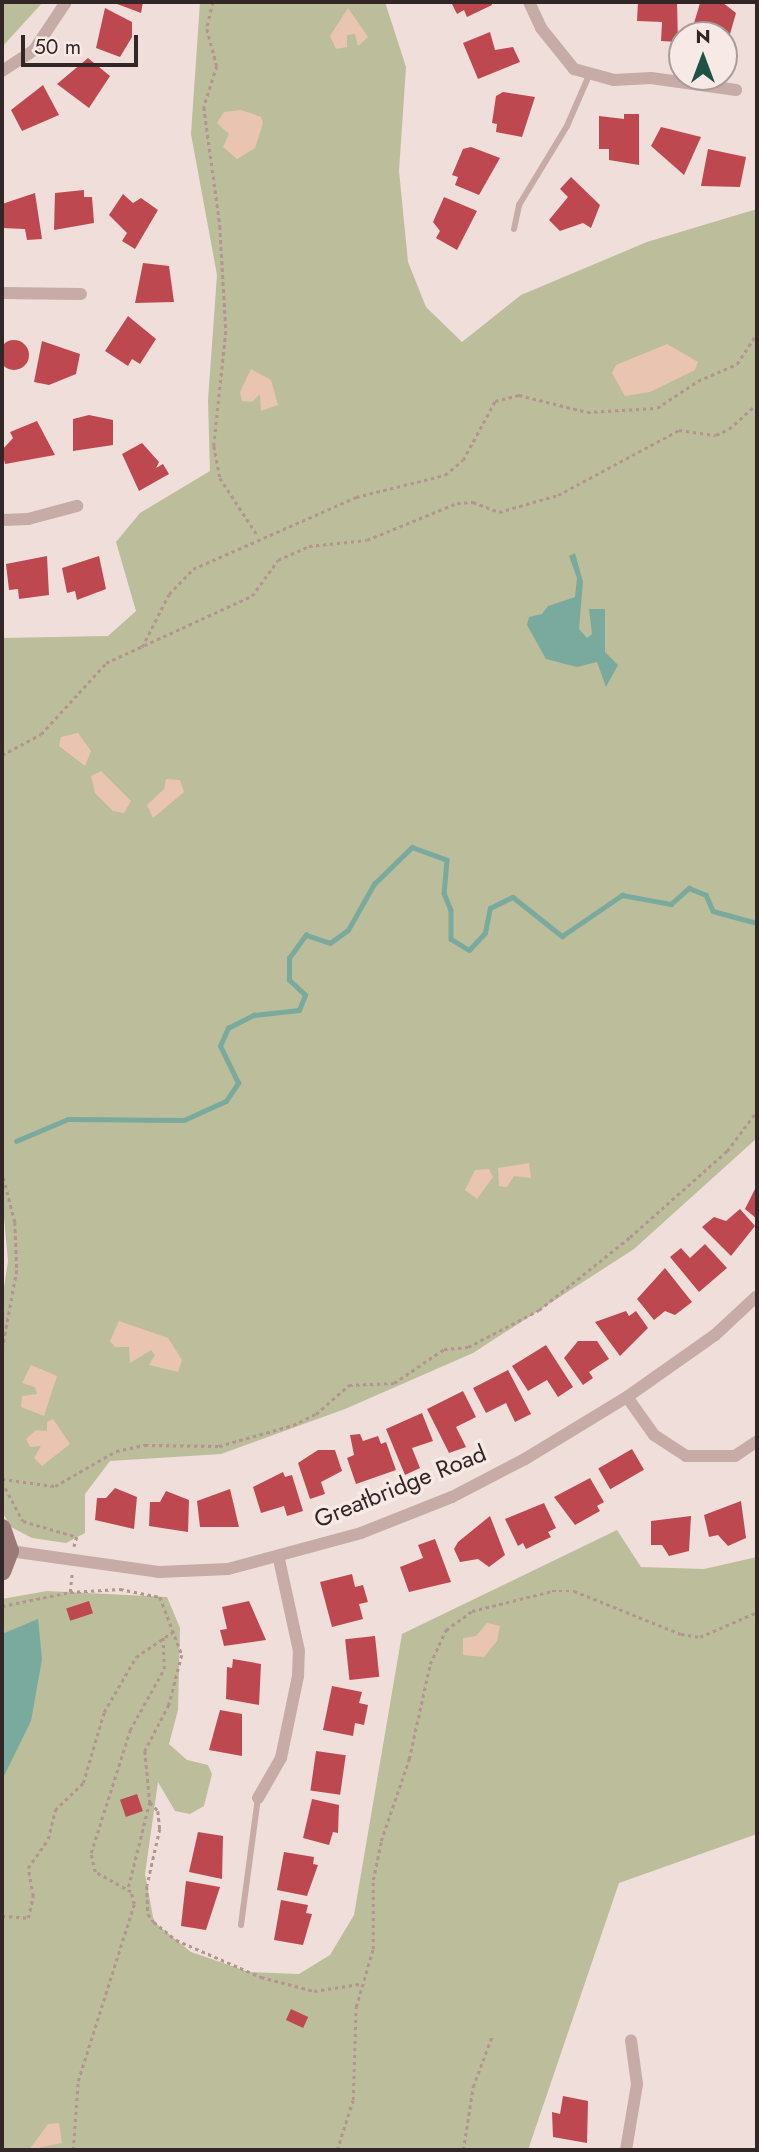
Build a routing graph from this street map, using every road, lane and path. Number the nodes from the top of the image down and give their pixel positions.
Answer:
1 (66, 2) edge
2 (213, 2) edge
3 (529, 2) edge
4 (2, 71) edge
5 (590, 73) junction
6 (668, 82) edge
7 (514, 229) dead end
8 (2, 293) edge
9 (81, 293) dead end
10 (757, 333) edge
11 (757, 404) edge
12 (77, 506) dead end
13 (2, 520) edge
14 (258, 536) junction
15 (142, 647) junction
16 (2, 755) edge
17 (757, 1111) edge
18 (2, 1171) edge
19 (757, 1296) edge
20 (2, 1352) edge
21 (627, 1397) junction
22 (757, 1441) edge
23 (2, 1479) edge
24 (2, 1528) edge
25 (10, 1551) junction
26 (279, 1559) junction
27 (2, 1572) edge
28 (70, 1592) dead end
29 (757, 1612) edge
30 (175, 1630) junction
31 (163, 1637) junction
32 (258, 1798) joint
33 (150, 1801) junction
34 (128, 1890) junction
35 (2, 1916) edge
36 (241, 1925) dead end
37 (360, 1984) junction
38 (492, 2036) dead end
39 (631, 2040) dead end
40 (73, 2150) edge
41 (337, 2150) edge
42 (463, 2150) edge
43 (626, 2150) edge

1 - 4 street
2 - 14 path
3 - 5 street
5 - 6 street
5 - 7 lane
8 - 9 street
10 - 14 path
11 - 15 path
12 - 13 street
14 - 15 path
15 - 16 path
17 - 23 path
18 - 20 path
19 - 21 street, Greatbridge Road
21 - 22 street
21 - 26 street, Greatbridge Road
24 - 25 street
25 - 26 street, Greatbridge Road
25 - 27 street
26 - 32 street
28 - 30 path
29 - 37 path
30 - 31 path
30 - 33 path
31 - 34 path
31 - 35 path
32 - 36 lane
33 - 34 path
33 - 37 path
34 - 40 path
37 - 41 path
38 - 42 path
39 - 43 street

